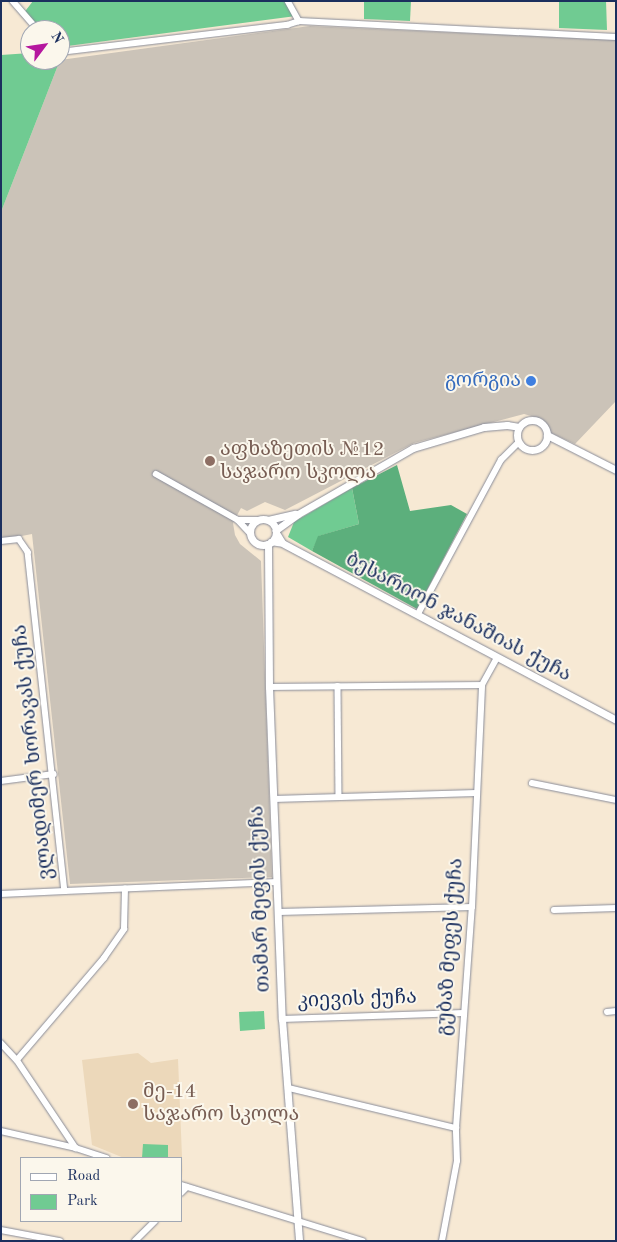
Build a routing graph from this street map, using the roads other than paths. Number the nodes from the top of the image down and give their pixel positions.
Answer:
1 (13, 1) edge
2 (288, 1) edge
3 (29, 20) edge
4 (299, 20) junction
5 (616, 37) edge
6 (70, 51) edge
7 (519, 428) junction
8 (546, 435) junction
9 (519, 442) junction
10 (616, 470) edge
11 (156, 474) dead end
12 (298, 514) junction
13 (238, 520) junction
14 (257, 520) junction
15 (268, 520) junction
16 (276, 531) junction
17 (250, 533) junction
18 (1, 541) edge
19 (255, 542) junction
20 (269, 543) junction
21 (284, 544) junction
22 (266, 555) junction
23 (418, 614) junction
24 (497, 658) junction
25 (482, 685) junction
26 (338, 686) junction
27 (269, 687) junction
28 (616, 720) edge
29 (54, 774) junction
30 (1, 781) edge
31 (532, 783) dead end
32 (476, 793) junction
33 (339, 797) junction
34 (274, 798) junction
35 (616, 800) edge
36 (277, 882) junction
37 (125, 889) junction
38 (65, 891) junction
39 (1, 894) edge
40 (472, 908) junction
41 (616, 908) edge
42 (554, 910) dead end
43 (279, 912) junction
44 (607, 1012) dead end
45 (616, 1012) edge
46 (463, 1013) junction
47 (282, 1019) junction
48 (1, 1043) edge
49 (17, 1060) junction
50 (289, 1088) junction
51 (456, 1128) junction
52 (1, 1131) edge
53 (76, 1148) junction
54 (103, 1157) edge
55 (184, 1186) edge
56 (154, 1222) edge
57 (297, 1222) junction
58 (1, 1230) edge
59 (60, 1241) edge
60 (136, 1241) edge
61 (299, 1241) edge
62 (363, 1241) edge
63 (442, 1241) edge

1 - 3 street
2 - 4 street
4 - 5 street
4 - 6 street
7 - 8 street
7 - 9 street
7 - 12 street
8 - 9 street
8 - 10 street
9 - 23 street
11 - 13 street
12 - 15 street
12 - 16 street
13 - 14 street
13 - 17 street
14 - 15 street
14 - 17 street
15 - 16 street
16 - 20 street
16 - 21 street
17 - 19 street
18 - 29 street, ვლადიმერ ხორავას ქუჩა
19 - 20 street
19 - 22 street
20 - 21 street
20 - 22 street, თამარ მეფის ქუჩა
21 - 23 street, ბესარიონ ჯანაშიას ქუჩა
22 - 27 street, თამარ მეფის ქუჩა
23 - 24 street, ბესარიონ ჯანაშიას ქუჩა
24 - 25 street, გუბაზ მეფეს ქუჩა
24 - 28 street, ბესარიონ ჯანაშიას ქუჩა
25 - 26 street
25 - 32 street, გუბაზ მეფეს ქუჩა
26 - 27 street
26 - 33 street
27 - 34 street, თამარ მეფის ქუჩა
29 - 30 street
29 - 38 street, ვლადიმერ ხორავას ქუჩა
31 - 35 street
32 - 33 street
32 - 40 street, გუბაზ მეფეს ქუჩა
33 - 34 street
34 - 36 street, თამარ მეფის ქუჩა
36 - 37 street, ვლადიმერ ხორავას ქუჩა
36 - 43 street, თამარ მეფის ქუჩა
37 - 38 street, ვლადიმერ ხორავას ქუჩა
37 - 49 street
38 - 39 street
40 - 43 street
40 - 46 street, გუბაზ მეფეს ქუჩა
41 - 42 street
43 - 47 street, თამარ მეფის ქუჩა
44 - 45 street
46 - 47 street, კიევის ქუჩა
46 - 51 street, გუბაზ მეფეს ქუჩა
47 - 50 street, თამარ მეფის ქუჩა
48 - 49 street
49 - 53 street
50 - 51 street
50 - 57 street, თამარ მეფის ქუჩა
51 - 63 street, გუბაზ მეფეს ქუჩა
52 - 53 street
53 - 54 street
55 - 57 street
56 - 60 street
57 - 61 street, თამარ მეფის ქუჩა
57 - 62 street
58 - 59 street

